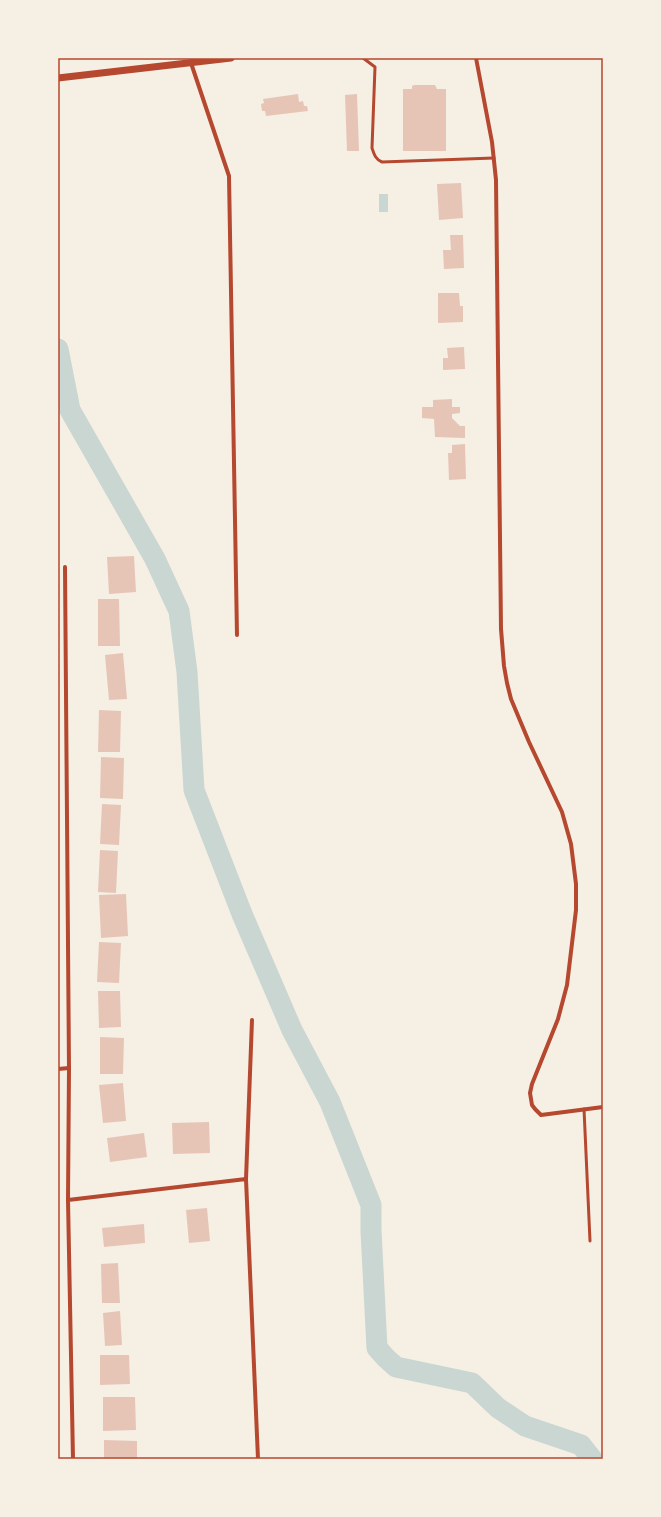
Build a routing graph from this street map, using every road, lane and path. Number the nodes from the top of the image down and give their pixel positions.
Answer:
1 (231, 58) edge
2 (363, 58) edge
3 (476, 58) edge
4 (191, 62) junction
5 (58, 78) edge
6 (494, 158) junction
7 (65, 567) dead end
8 (237, 635) dead end
9 (252, 1020) dead end
10 (69, 1068) junction
11 (58, 1069) edge
12 (603, 1107) edge
13 (584, 1109) junction
14 (246, 1179) junction
15 (68, 1200) junction
16 (590, 1241) dead end
17 (73, 1459) edge
18 (258, 1459) edge

1 - 4 street
2 - 6 lane
3 - 6 street
4 - 5 street
4 - 8 street
6 - 13 street
7 - 10 street
9 - 14 street
10 - 11 street
10 - 15 street
12 - 13 street
13 - 16 lane
14 - 15 street
14 - 18 street
15 - 17 street

